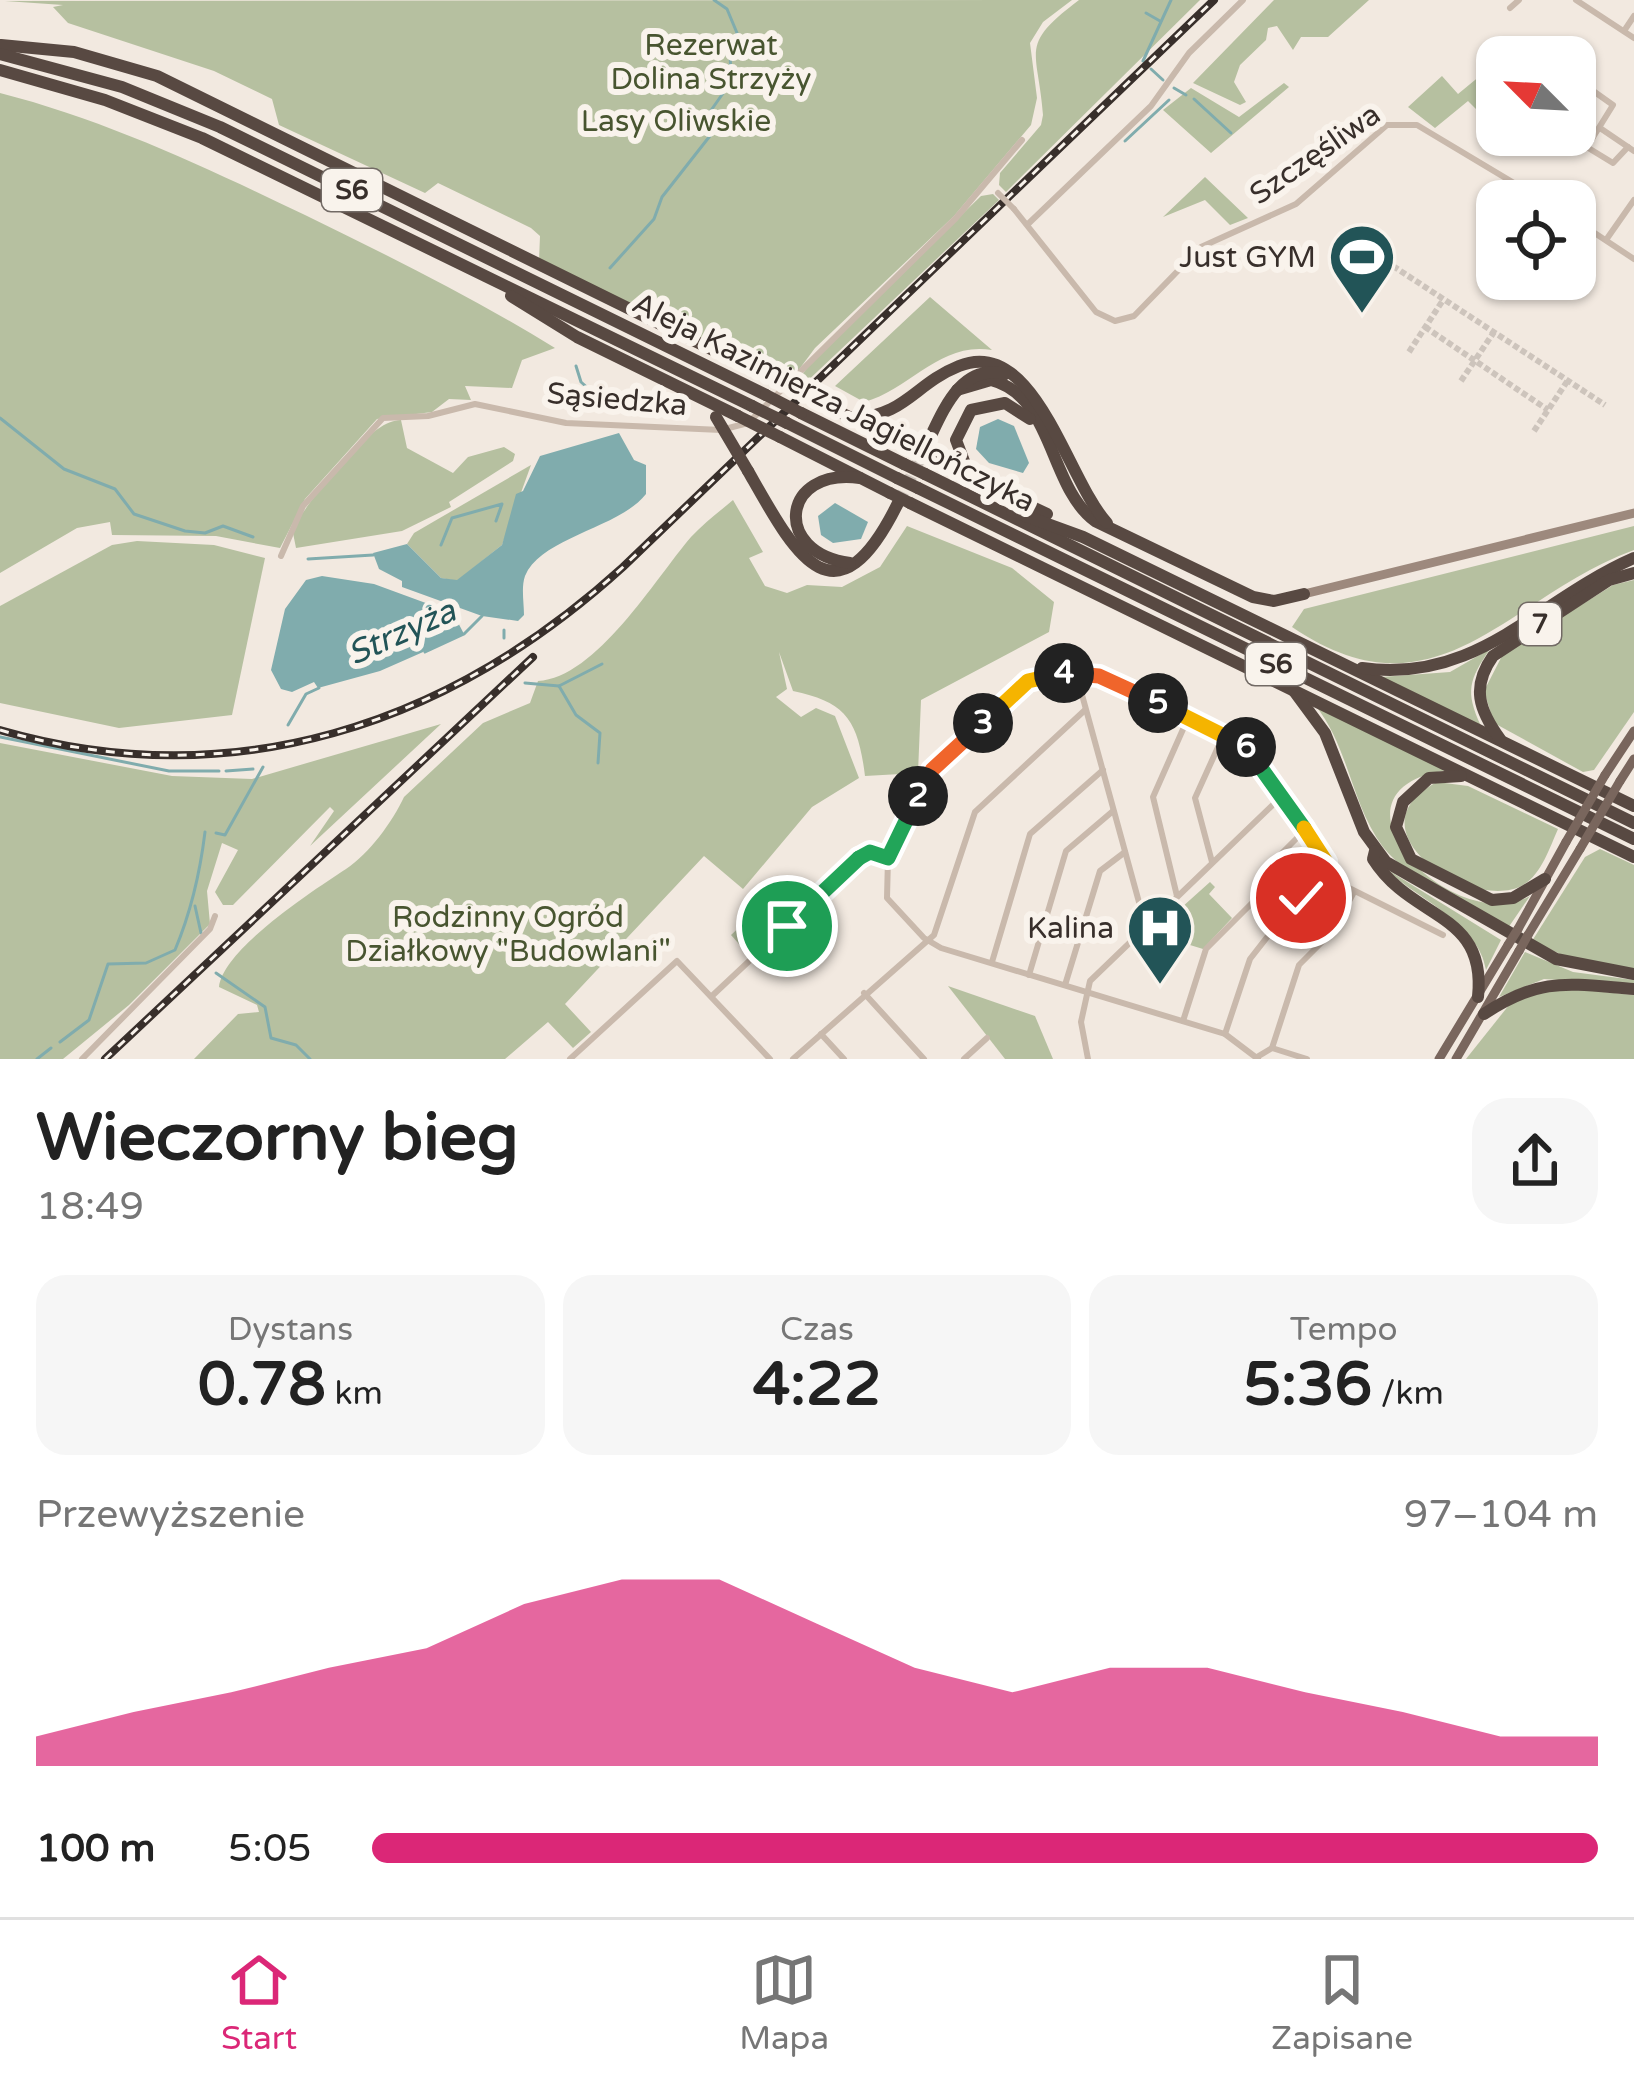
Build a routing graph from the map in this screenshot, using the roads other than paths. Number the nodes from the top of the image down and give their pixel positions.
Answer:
1 (1243, 0) edge
2 (1519, 0) edge
3 (1576, 0) edge
4 (1510, 8) dead end
5 (1634, 16) edge
6 (1624, 31) junction
7 (1634, 38) edge
8 (0, 48) edge
9 (0, 70) edge
10 (1596, 92) edge
11 (1600, 128) junction
12 (1596, 134) edge
13 (1022, 140) dead end
14 (1631, 149) edge
15 (1596, 153) edge
16 (1509, 180) edge
17 (988, 183) junction
18 (1634, 200) edge
19 (1028, 224) junction
20 (1596, 234) edge
21 (1606, 240) junction
22 (444, 256) junction
23 (1634, 259) edge
24 (957, 390) junction
25 (1031, 391) junction
26 (704, 399) junction
27 (852, 419) junction
28 (1038, 424) junction
29 (923, 453) junction
30 (860, 478) junction
31 (970, 478) junction
32 (899, 500) junction
33 (988, 504) junction
34 (1634, 513) edge
35 (1114, 530) junction
36 (1083, 537) junction
37 (281, 556) dead end
38 (1634, 559) edge
39 (851, 563) junction
40 (1634, 572) edge
41 (1304, 594) joint
42 (1349, 666) junction
43 (1076, 673) junction
44 (1294, 690) junction
45 (1085, 710) junction
46 (1189, 717) junction
47 (1634, 731) edge
48 (1224, 734) junction
49 (1501, 740) junction
50 (1634, 759) edge
51 (1103, 770) junction
52 (1467, 776) junction
53 (1282, 796) junction
54 (1634, 806) edge
55 (1113, 811) junction
56 (1634, 824) edge
57 (1305, 830) junction
58 (1634, 839) edge
59 (1375, 850) junction
60 (1125, 852) junction
61 (1634, 857) edge
62 (888, 858) junction
63 (1212, 862) junction
64 (1326, 862) junction
65 (1545, 879) junction
66 (1354, 892) junction
67 (1177, 896) junction
68 (215, 916) dead end
69 (1146, 926) junction
70 (1523, 932) junction
71 (1444, 935) dead end
72 (928, 941) junction
73 (1514, 948) junction
74 (991, 963) junction
75 (1634, 974) edge
76 (1029, 975) junction
77 (1065, 985) junction
78 (1634, 989) edge
79 (1085, 992) junction
80 (713, 994) junction
81 (864, 994) junction
82 (1478, 998) junction
83 (1484, 1014) junction
84 (1183, 1021) junction
85 (820, 1034) junction
86 (1225, 1034) junction
87 (987, 1038) dead end
88 (1272, 1048) junction
89 (1258, 1058) edge
90 (82, 1059) edge
91 (570, 1059) edge
92 (770, 1059) edge
93 (793, 1059) edge
94 (844, 1059) edge
95 (924, 1059) edge
96 (964, 1059) edge
97 (1088, 1059) edge
98 (1307, 1059) edge
99 (1439, 1059) edge
100 (1456, 1059) edge

1 - 19 street
2 - 4 street
3 - 6 street
5 - 6 street
6 - 7 street
8 - 27 highway, bridge
8 - 33 highway, Aleja Kazimierza Jagiellończyka / S6, bridge
9 - 22 highway, Aleja Kazimierza Jagiellończyka / S6
10 - 11 street
11 - 12 street
11 - 14 street
13 - 17 street
14 - 15 street
16 - 19 street, Szczęśliwa
17 - 19 street, Szczęśliwa, bridge
17 - 37 street, Sąsiedzka
18 - 21 street
20 - 21 street
21 - 23 street
22 - 26 highway
22 - 58 highway, Aleja Kazimierza Jagiellończyka / S6, bridge
24 - 25 highway
24 - 28 highway
24 - 29 highway
25 - 27 highway
25 - 35 highway
26 - 30 highway, bridge
26 - 39 highway, bridge
27 - 29 highway
28 - 31 highway
28 - 35 highway
29 - 31 highway
30 - 32 highway
30 - 39 highway
31 - 36 highway
32 - 39 highway
32 - 44 highway
33 - 36 highway
33 - 56 highway, Aleja Kazimierza Jagiellończyka / S6
34 - 41 street
35 - 41 highway
36 - 42 highway
38 - 42 highway
40 - 49 highway, 7
42 - 49 highway
43 - 45 street
43 - 46 street
43 - 62 street
44 - 52 highway
44 - 59 highway
45 - 51 street
45 - 72 street
46 - 48 street
46 - 67 street
47 - 65 main road, bridge
48 - 53 street
48 - 63 street
49 - 54 highway
50 - 70 main road, bridge
51 - 55 street
51 - 74 street
52 - 61 highway
52 - 65 highway
53 - 57 street
53 - 63 street
55 - 60 street
55 - 76 street
57 - 64 street
57 - 84 street
59 - 75 highway
59 - 82 highway
60 - 69 street
60 - 77 street
62 - 72 street
62 - 80 street
63 - 67 street
64 - 66 street
64 - 86 street
65 - 70 main road
66 - 71 street
66 - 88 street
67 - 69 street
68 - 90 street
69 - 79 street
70 - 73 main road, bridge
72 - 74 street
72 - 81 street
73 - 82 main road
73 - 83 main road
74 - 76 street
76 - 77 street
77 - 79 street
78 - 83 highway
79 - 84 street
79 - 97 street
80 - 91 street
80 - 92 street
81 - 85 street
81 - 95 street
82 - 99 main road
83 - 100 main road
84 - 86 street
85 - 93 street
85 - 94 street
86 - 89 street
87 - 96 street
88 - 89 street
88 - 98 street

